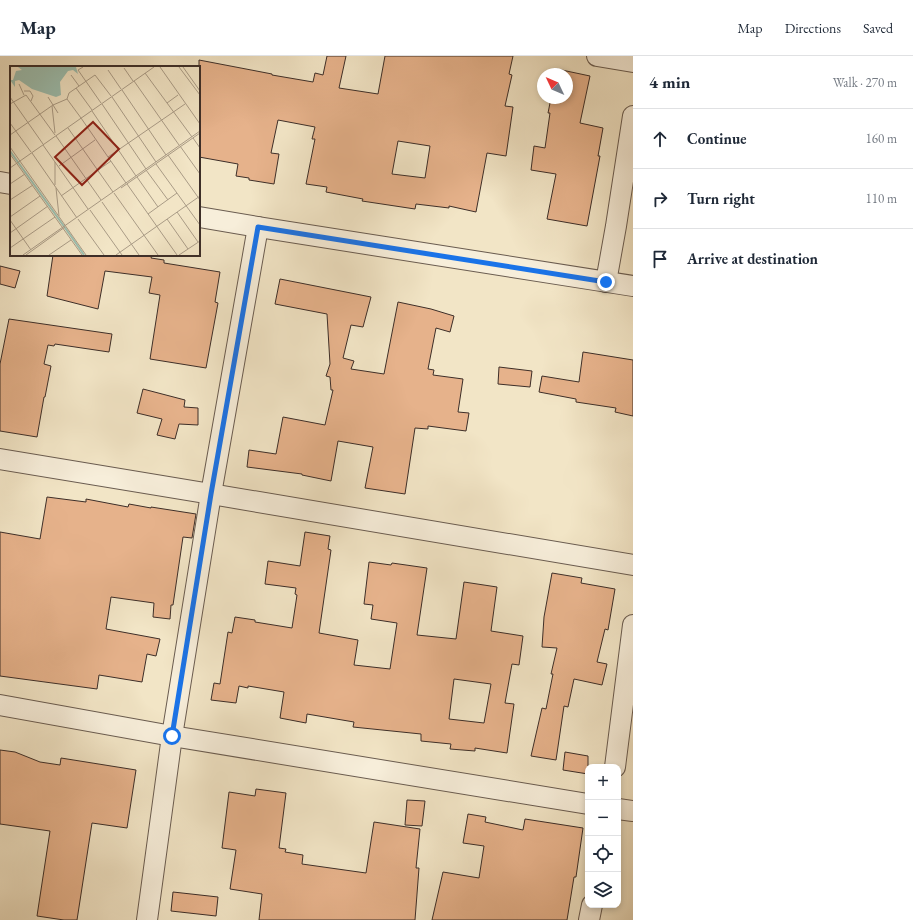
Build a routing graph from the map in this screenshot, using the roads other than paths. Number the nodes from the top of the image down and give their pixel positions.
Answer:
1 (597, 56) edge
2 (633, 62) edge
3 (633, 116) edge
4 (0, 182) edge
5 (10, 184) edge
6 (200, 217) edge
7 (258, 227) junction
8 (606, 282) junction
9 (633, 286) edge
10 (0, 459) edge
11 (211, 494) junction
12 (633, 565) edge
13 (633, 625) edge
14 (0, 705) edge
15 (172, 736) junction
16 (615, 764) edge
17 (585, 804) edge
18 (621, 809) edge
19 (633, 811) edge
20 (591, 908) edge
21 (147, 920) edge
22 (589, 920) edge

1 - 2 street
3 - 8 street
4 - 5 street
6 - 7 street
7 - 8 street
7 - 11 street
8 - 9 street
10 - 11 street
11 - 12 street
11 - 15 street
13 - 16 street
14 - 15 street
15 - 17 street
15 - 21 street
18 - 19 street
20 - 22 street

